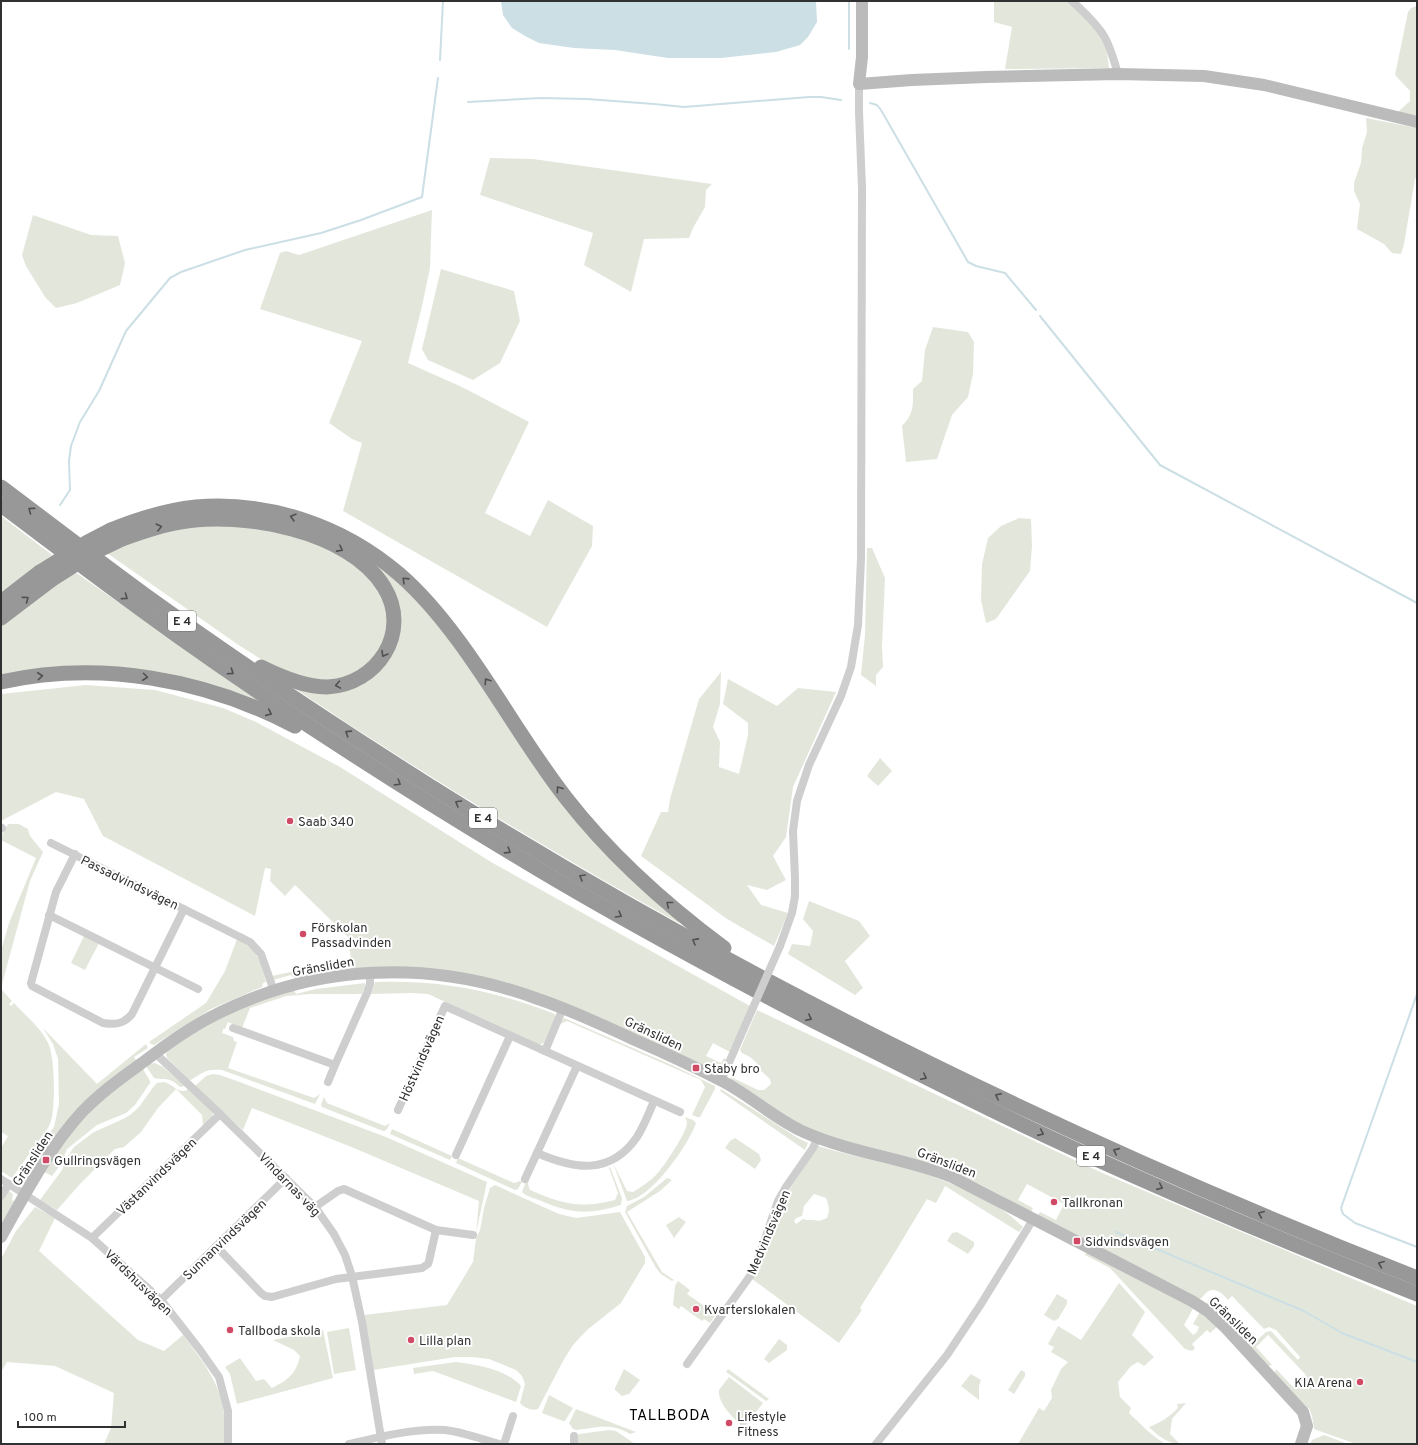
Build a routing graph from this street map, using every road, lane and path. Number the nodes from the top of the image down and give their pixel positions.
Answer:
1 (862, 1) edge
2 (1072, 1) edge
3 (1118, 74) junction
4 (859, 84) junction
5 (1417, 122) edge
6 (1, 487) edge
7 (1, 505) edge
8 (117, 534) junction
9 (46, 576) junction
10 (1, 602) edge
11 (1, 618) edge
12 (221, 648) junction
13 (1, 682) edge
14 (365, 762) junction
15 (50, 843) dead end
16 (75, 854) junction
17 (184, 909) junction
18 (49, 915) junction
19 (155, 967) junction
20 (370, 973) junction
21 (763, 978) junction
22 (198, 989) dead end
23 (274, 991) junction
24 (563, 1008) junction
25 (233, 1028) dead end
26 (510, 1036) junction
27 (545, 1051) junction
28 (155, 1053) junction
29 (335, 1065) junction
30 (577, 1066) junction
31 (722, 1081) junction
32 (328, 1082) dead end
33 (654, 1100) junction
34 (398, 1110) dead end
35 (680, 1112) dead end
36 (220, 1114) junction
37 (818, 1137) junction
38 (537, 1153) junction
39 (456, 1155) dead end
40 (286, 1178) junction
41 (1, 1179) edge
42 (525, 1179) dead end
43 (9, 1184) junction
44 (24, 1195) junction
45 (1, 1196) edge
46 (315, 1207) junction
47 (1034, 1218) junction
48 (436, 1230) junction
49 (473, 1235) dead end
50 (1, 1237) edge
51 (92, 1238) junction
52 (216, 1246) junction
53 (352, 1276) junction
54 (1417, 1278) edge
55 (1417, 1294) edge
56 (161, 1300) junction
57 (687, 1364) dead end
58 (513, 1416) dead end
59 (381, 1440) edge
60 (228, 1444) edge
61 (349, 1444) edge
62 (499, 1444) edge
63 (504, 1444) edge
64 (876, 1444) edge
65 (1301, 1444) edge

1 - 4 street
2 - 3 street
3 - 4 street
3 - 5 street
4 - 31 street, bridge
12 -> 6 highway, E 4
7 -> 14 highway, E 4
8 - 9 highway, bridge
8 -> 12 highway
21 -> 8 highway
9 - 10 highway
11 -> 9 highway
21 -> 12 highway, E 4
13 -> 14 highway
14 -> 55 highway, E 4
15 - 16 street, Passadvindsvägen
16 - 17 street, Passadvindsvägen
16 - 18 street, Passadvindsvägen
17 - 19 street, Passadvindsvägen
17 - 23 street, Passadvindsvägen
18 - 19 street
18 - 19 street, Passadvindsvägen
19 - 22 street
20 - 23 street, Gränsliden
20 - 24 street, Gränsliden
20 - 29 street
54 -> 21 highway, E 4
23 - 28 street, Gränsliden
24 - 27 street
24 - 31 street, Gränsliden
25 - 29 street
26 - 27 street, Höstvindsvägen
26 - 34 street, Höstvindsvägen
26 - 39 street
27 - 30 street, Höstvindsvägen
28 - 36 street, Vindarnas väg
28 - 44 street, Gränsliden
29 - 32 street
30 - 33 street, Höstvindsvägen
30 - 38 street
31 - 37 street, Gränsliden
33 - 35 street, Höstvindsvägen
33 - 38 street
36 - 40 street, Vindarnas väg
36 - 51 street, Västanvindsvägen
37 - 47 street, Gränsliden
37 - 57 street, Medvindsvägen
38 - 42 street
40 - 46 street, Vindarnas väg
40 - 52 street, Sunnanvindsvägen
41 - 43 street
43 - 44 street
43 - 45 street, Gränsliden
44 - 50 street, Gränsliden
44 - 51 street, Värdshusvägen
46 - 48 street
46 - 53 street, Vindarnas väg
47 - 64 street
47 - 65 street, Gränsliden
48 - 49 street
48 - 53 street
51 - 56 street, Värdshusvägen
52 - 53 street
52 - 56 street, Sunnanvindsvägen
53 - 59 street, Vindarnas väg
56 - 60 street, Värdshusvägen
58 - 63 street
59 - 61 street
59 - 62 street

